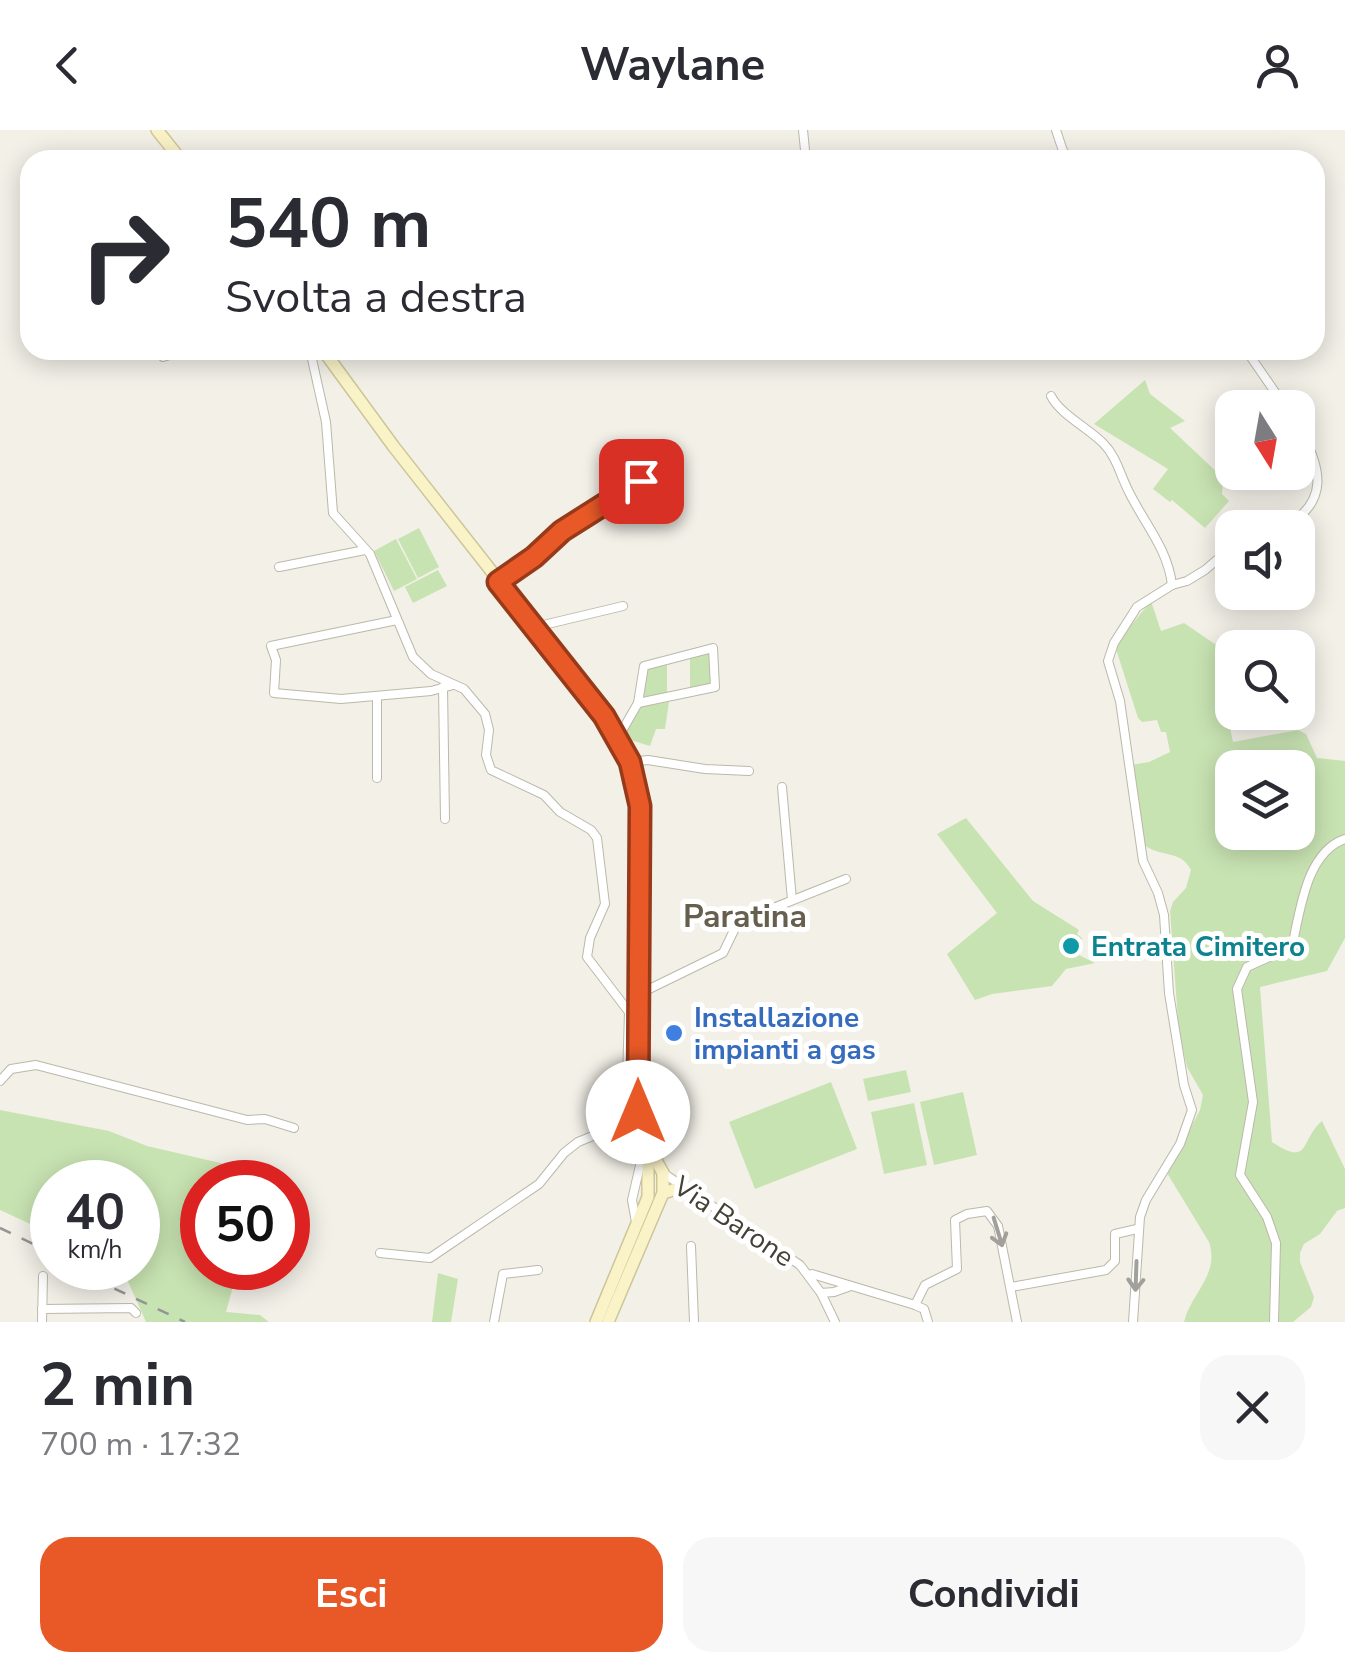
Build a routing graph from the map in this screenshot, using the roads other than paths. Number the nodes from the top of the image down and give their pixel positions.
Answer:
1 (156, 130) edge
2 (172, 150) edge
3 (312, 360) edge
4 (331, 360) edge
5 (1253, 360) edge
6 (1274, 390) edge
7 (1051, 396) dead end
8 (678, 455) dead end
9 (1315, 466) edge
10 (1306, 510) edge
11 (365, 550) junction
12 (1215, 561) edge
13 (279, 567) dead end
14 (498, 582) junction
15 (1172, 585) junction
16 (623, 606) dead end
17 (397, 620) junction
18 (534, 627) junction
19 (454, 685) junction
20 (443, 688) junction
21 (377, 696) junction
22 (638, 703) junction
23 (618, 736) junction
24 (630, 762) junction
25 (749, 771) dead end
26 (377, 778) dead end
27 (782, 786) dead end
28 (445, 819) dead end
29 (1345, 839) edge
30 (846, 879) dead end
31 (792, 900) junction
32 (639, 994) junction
33 (0, 1080) edge
34 (627, 1122) junction
35 (294, 1128) dead end
36 (646, 1145) junction
37 (664, 1173) junction
38 (684, 1188) junction
39 (634, 1190) junction
40 (649, 1192) junction
41 (663, 1193) junction
42 (637, 1224) junction
43 (1138, 1230) junction
44 (691, 1246) dead end
45 (380, 1253) dead end
46 (538, 1270) dead end
47 (807, 1272) junction
48 (1011, 1287) junction
49 (836, 1288) junction
50 (43, 1290) edge
51 (821, 1293) junction
52 (915, 1305) junction
53 (828, 1306) junction
54 (42, 1309) junction
55 (136, 1314) dead end
56 (42, 1322) edge
57 (494, 1322) edge
58 (596, 1322) edge
59 (608, 1322) edge
60 (694, 1322) edge
61 (835, 1322) edge
62 (928, 1322) edge
63 (1018, 1322) edge
64 (1133, 1322) edge
65 (1274, 1322) edge

1 - 2 main road
3 - 11 street
4 - 14 main road
5 - 6 street
7 - 15 street
8 - 14 street
9 - 10 street
11 - 13 street
11 - 17 street
12 - 15 street
14 - 18 main road
15 - 43 street
16 - 18 street
17 - 19 street
17 - 21 street
18 - 23 main road
19 - 20 street
19 - 34 street
20 - 21 street
20 - 28 street
21 - 26 street
22 - 22 street
22 - 23 street
23 - 24 main road
24 - 25 street
24 - 32 main road
27 - 31 street
29 - 65 street
30 - 31 street
31 - 32 street
32 - 36 main road
33 - 35 street
34 - 39 street
34 - 45 street
36 - 37 main road
36 - 40 main road
37 - 38 street, Via Barone
37 - 40 main road
37 - 41 main road
38 - 41 main road
38 - 47 street, Via Barone
39 - 40 street
39 - 42 street
40 - 42 main road
41 - 59 main road
42 - 58 main road
43 - 48 street
43 -> 64 street
44 - 60 street
46 - 57 street
47 - 49 street
47 - 51 street, Via Barone
52 -> 48 street
48 - 63 street
49 - 51 street
49 - 52 street
49 - 53 street
50 - 54 street
51 - 53 street, Via Barone
52 - 62 street
53 - 61 street, Via Barone
54 - 55 street
54 - 56 street

